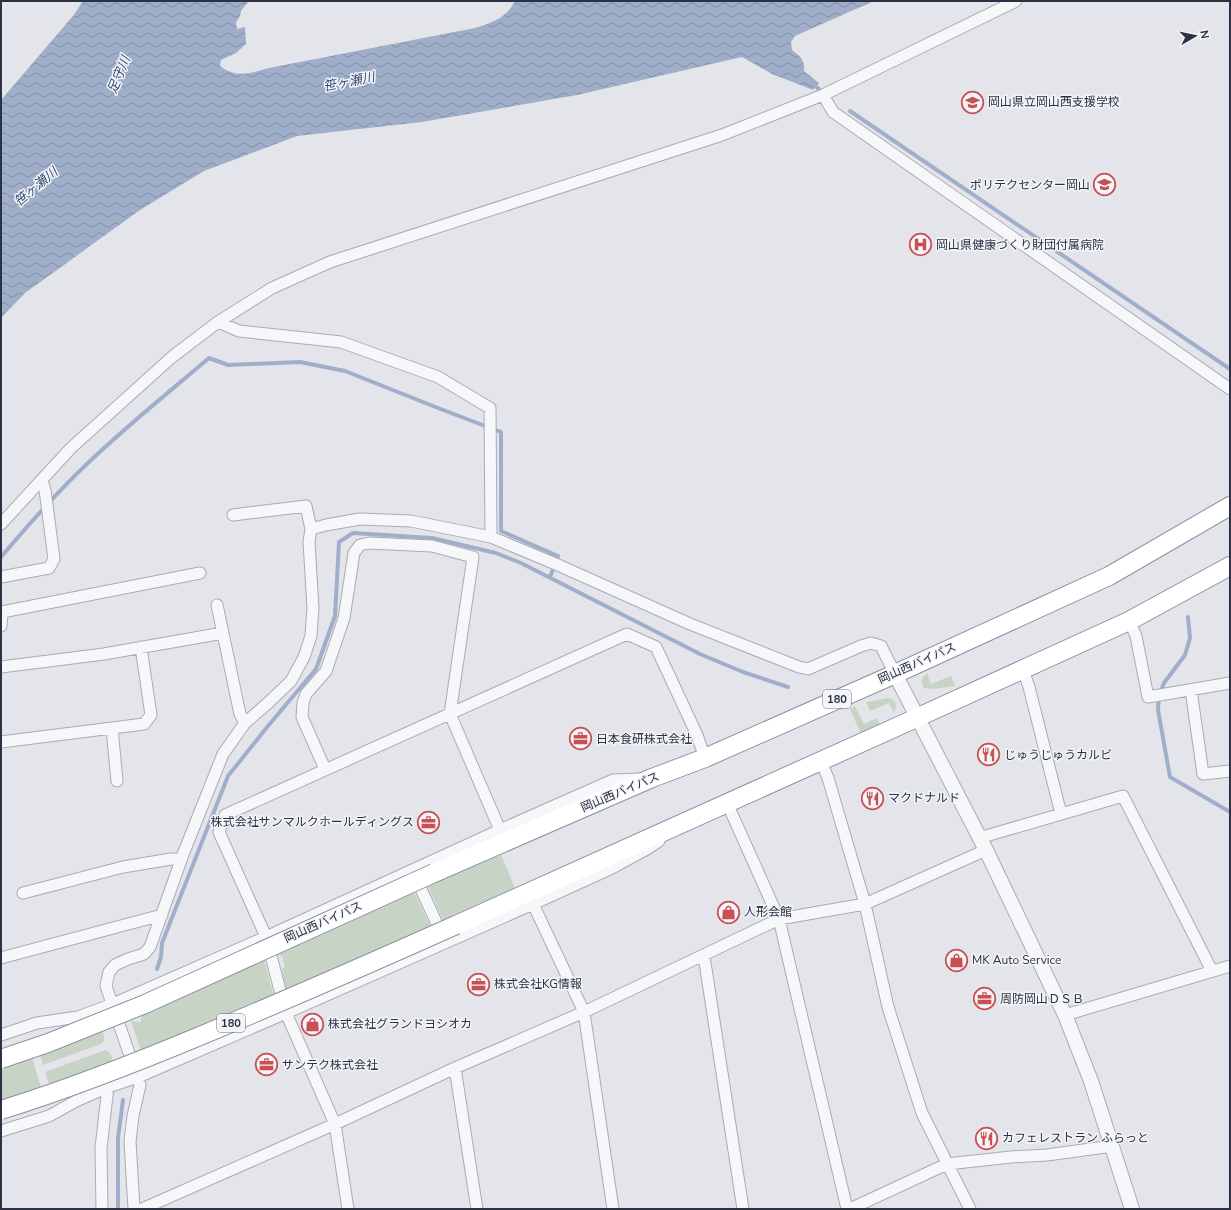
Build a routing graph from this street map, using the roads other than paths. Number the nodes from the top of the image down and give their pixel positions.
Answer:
1 (1016, 1) edge
2 (823, 95) junction
3 (218, 322) junction
4 (1230, 389) edge
5 (42, 480) junction
6 (1230, 506) edge
7 (232, 515) dead end
8 (1, 524) edge
9 (311, 529) junction
10 (490, 537) junction
11 (1230, 566) edge
12 (200, 573) dead end
13 (1, 576) edge
14 (217, 605) dead end
15 (1129, 621) junction
16 (1, 626) edge
17 (223, 633) junction
18 (141, 647) junction
19 (1, 667) edge
20 (1023, 670) junction
21 (896, 674) junction
22 (1230, 683) edge
23 (1191, 690) junction
24 (450, 714) junction
25 (918, 718) junction
26 (245, 723) junction
27 (112, 728) junction
28 (1, 742) edge
29 (705, 758) junction
30 (821, 761) junction
31 (325, 769) junction
32 (1230, 771) edge
33 (652, 778) junction
34 (117, 781) dead end
35 (727, 803) junction
36 (1061, 814) junction
37 (682, 824) junction
38 (500, 830) junction
39 (983, 844) junction
40 (181, 859) junction
41 (412, 870) junction
42 (23, 894) dead end
43 (533, 904) junction
44 (865, 904) junction
45 (162, 915) junction
46 (779, 919) junction
47 (266, 937) junction
48 (446, 943) junction
49 (704, 956) junction
50 (1, 958) edge
51 (1230, 966) edge
52 (1212, 971) junction
53 (113, 1004) junction
54 (584, 1012) junction
55 (286, 1013) junction
56 (1065, 1015) junction
57 (1, 1035) edge
58 (1, 1059) edge
59 (455, 1068) junction
60 (138, 1077) junction
61 (108, 1087) junction
62 (1, 1110) edge
63 (335, 1124) junction
64 (1, 1130) edge
65 (1113, 1146) junction
66 (947, 1164) junction
67 (102, 1209) edge
68 (134, 1209) edge
69 (142, 1209) edge
70 (348, 1209) edge
71 (477, 1209) edge
72 (613, 1209) edge
73 (743, 1209) edge
74 (847, 1209) edge
75 (850, 1209) edge
76 (970, 1209) edge
77 (1132, 1209) edge

1 - 2 street
2 - 3 street
2 - 4 street
3 - 5 street
3 - 10 street
5 - 8 street
5 - 13 street
6 - 21 highway, 岡山西バイパス / 180
7 - 9 street
9 - 10 street
9 - 26 street
10 - 21 street
11 - 15 highway, 180
12 - 16 street
14 - 17 street
15 - 20 highway, 180
15 - 23 street
17 - 18 street
17 - 26 street
18 - 19 street
18 - 27 street
20 - 25 highway, 180
20 - 36 street
21 - 25 street
21 - 29 highway, 岡山西バイパス / 180
22 - 23 street
23 - 32 street
24 - 29 street
24 - 31 street
24 - 31 street
24 - 38 street
25 - 30 highway, 180
25 - 39 street
26 - 40 street
27 - 28 street
27 - 34 street
29 - 33 highway, 岡山西バイパス / 180
30 - 35 highway, 180
30 - 44 street
31 - 47 street
33 - 38 street
33 - 58 highway, 岡山西バイパス / 180, bridge
35 - 37 highway, 180
35 - 46 street
36 - 39 street
36 - 52 street
37 - 43 street
37 - 62 highway, 180, bridge
38 - 41 street
39 - 44 street
39 - 56 street
40 - 42 street
40 - 45 street
41 - 47 street
41 - 48 street
43 - 48 street
43 - 54 street
44 - 46 street
44 - 66 street
45 - 50 street
45 - 53 street
46 - 49 street
46 - 74 street
47 - 53 street
47 - 55 street
48 - 55 street
49 - 54 street
49 - 73 street
51 - 52 street
52 - 56 street
53 - 57 street
53 - 60 street
54 - 59 street
54 - 72 street
55 - 60 street
55 - 63 street
56 - 65 street
59 - 63 street
59 - 71 street
60 - 61 street
60 - 68 street
61 - 64 street
61 - 67 street
63 - 69 street
63 - 70 street
65 - 66 street
65 - 77 street
66 - 75 street
66 - 76 street

